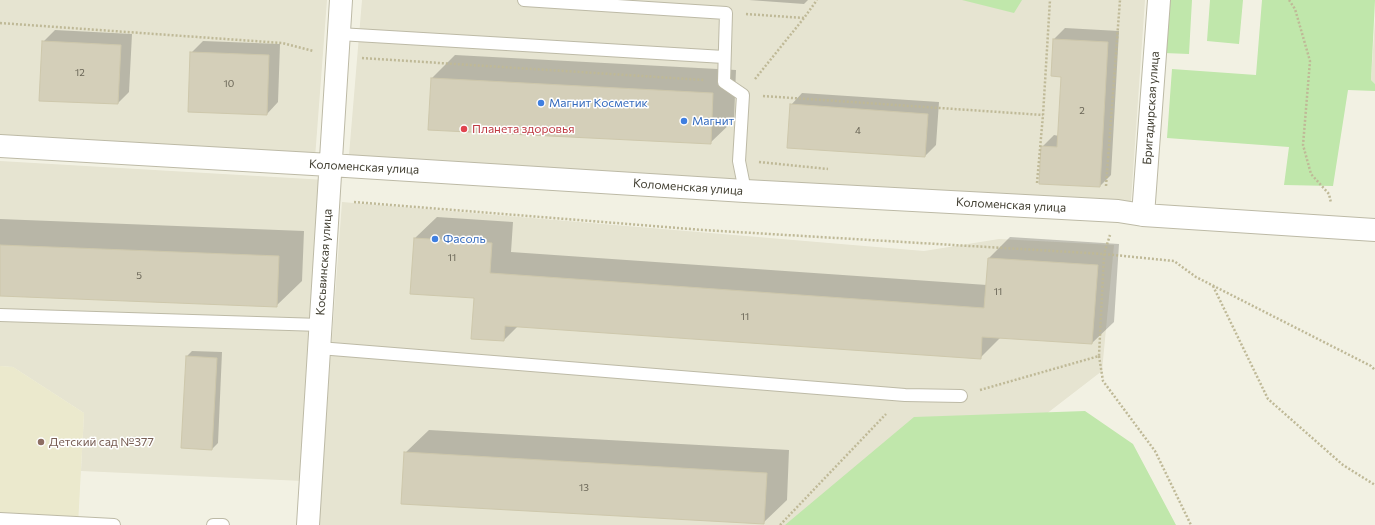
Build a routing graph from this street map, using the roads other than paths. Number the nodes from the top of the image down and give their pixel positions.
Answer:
1 (341, 0) edge
2 (524, 0) edge
3 (1159, 0) edge
4 (339, 34) junction
5 (724, 57) junction
6 (0, 146) edge
7 (330, 165) junction
8 (745, 191) junction
9 (1143, 215) junction
10 (1375, 230) edge
11 (0, 314) edge
12 (321, 325) junction
13 (319, 348) junction
14 (961, 396) road end
15 (0, 519) edge
16 (53, 523) edge
17 (114, 525) edge
18 (213, 525) edge
19 (223, 525) edge
20 (308, 525) edge

1 - 4 street, Косьвинская улица
2 - 5 lane
3 - 9 street, Бригадирская улица
4 - 5 lane
4 - 7 street, Косьвинская улица
5 - 8 lane
6 - 7 street, Коломенская улица
7 - 8 street, Коломенская улица
7 - 12 street, Косьвинская улица
8 - 9 street, Коломенская улица
9 - 10 street, Коломенская улица
11 - 12 lane
12 - 13 street, Косьвинская улица
13 - 14 lane
13 - 20 street, Косьвинская улица
15 - 16 lane
16 - 17 lane
18 - 19 lane

